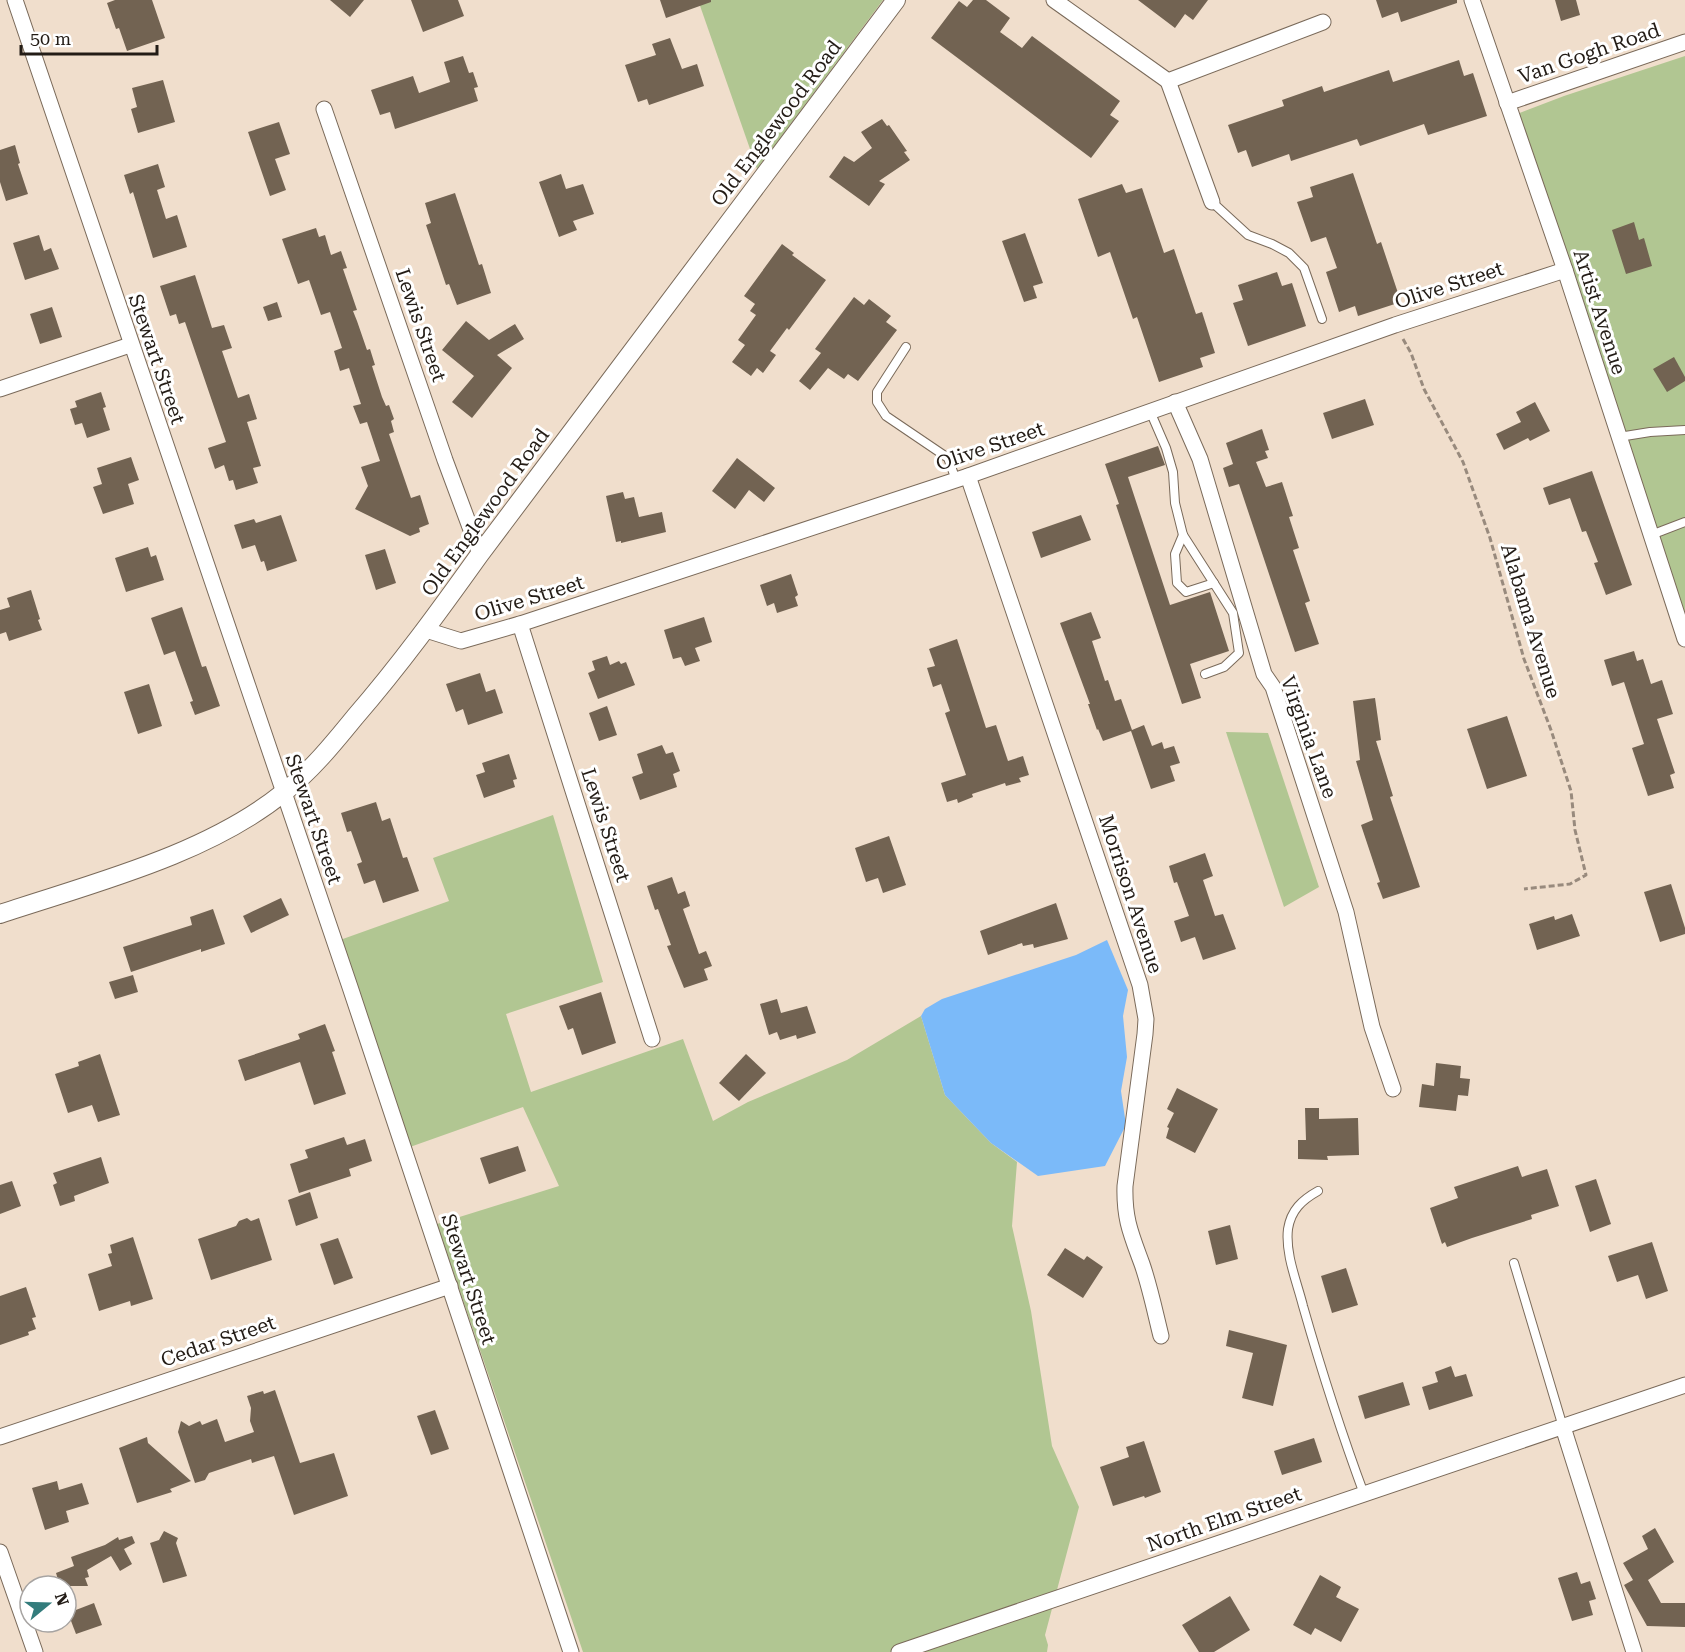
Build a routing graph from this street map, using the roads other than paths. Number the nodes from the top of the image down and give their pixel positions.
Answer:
1 (15, 0) edge
2 (896, 0) edge
3 (1054, 0) edge
4 (1472, 0) edge
5 (1323, 22) dead end
6 (1685, 42) edge
7 (1168, 81) junction
8 (1507, 103) junction
9 (324, 109) dead end
10 (1212, 202) joint
11 (1565, 270) junction
12 (1322, 319) dead end
13 (130, 345) junction
14 (906, 347) dead end
15 (0, 389) edge
16 (1175, 402) junction
17 (1150, 411) junction
18 (1685, 430) edge
19 (1619, 437) junction
20 (962, 478) junction
21 (1685, 522) edge
22 (1183, 535) junction
23 (1651, 535) junction
24 (480, 555) junction
25 (1214, 583) junction
26 (520, 624) junction
27 (426, 630) junction
28 (1685, 639) edge
29 (1204, 674) dead end
30 (283, 793) junction
31 (0, 914) edge
32 (652, 1038) dead end
33 (1393, 1089) dead end
34 (1318, 1191) dead end
35 (1514, 1263) dead end
36 (450, 1286) junction
37 (1161, 1336) dead end
38 (1685, 1385) edge
39 (1563, 1427) junction
40 (0, 1437) edge
41 (1364, 1494) junction
42 (0, 1552) edge
43 (35, 1652) edge
44 (571, 1652) edge
45 (899, 1652) edge
46 (1634, 1652) edge

1 - 13 street, Stewart Street
2 - 24 street, Old Englewood Road
3 - 7 street
4 - 8 street, Artist Avenue
5 - 7 street
6 - 8 street, Van Gogh Road
7 - 10 street
8 - 11 street, Artist Avenue
9 - 24 street, Lewis Street
10 - 12 lane
11 - 16 street, Olive Street
11 - 19 street, Artist Avenue
13 - 15 street
13 - 30 street, Stewart Street
14 - 20 lane
16 - 17 street, Olive Street
16 - 33 street, Virginia Lane
17 - 20 street, Olive Street
17 - 22 lane
18 - 19 lane
19 - 23 street, Artist Avenue
20 - 26 street, Olive Street
20 - 37 street, Morrison Avenue
21 - 23 lane
22 - 25 lane
22 - 25 lane
23 - 28 street, Artist Avenue
24 - 27 street, Old Englewood Road
25 - 29 lane
26 - 27 street, Olive Street
26 - 32 street, Lewis Street
27 - 30 street, Old Englewood Road
30 - 31 street, Old Englewood Road
30 - 36 street, Stewart Street
34 - 41 lane
35 - 39 lane
36 - 40 street, Cedar Street
36 - 44 street, Stewart Street
38 - 39 street, North Elm Street
39 - 41 street, North Elm Street
39 - 46 street
41 - 45 street, North Elm Street
42 - 43 street

